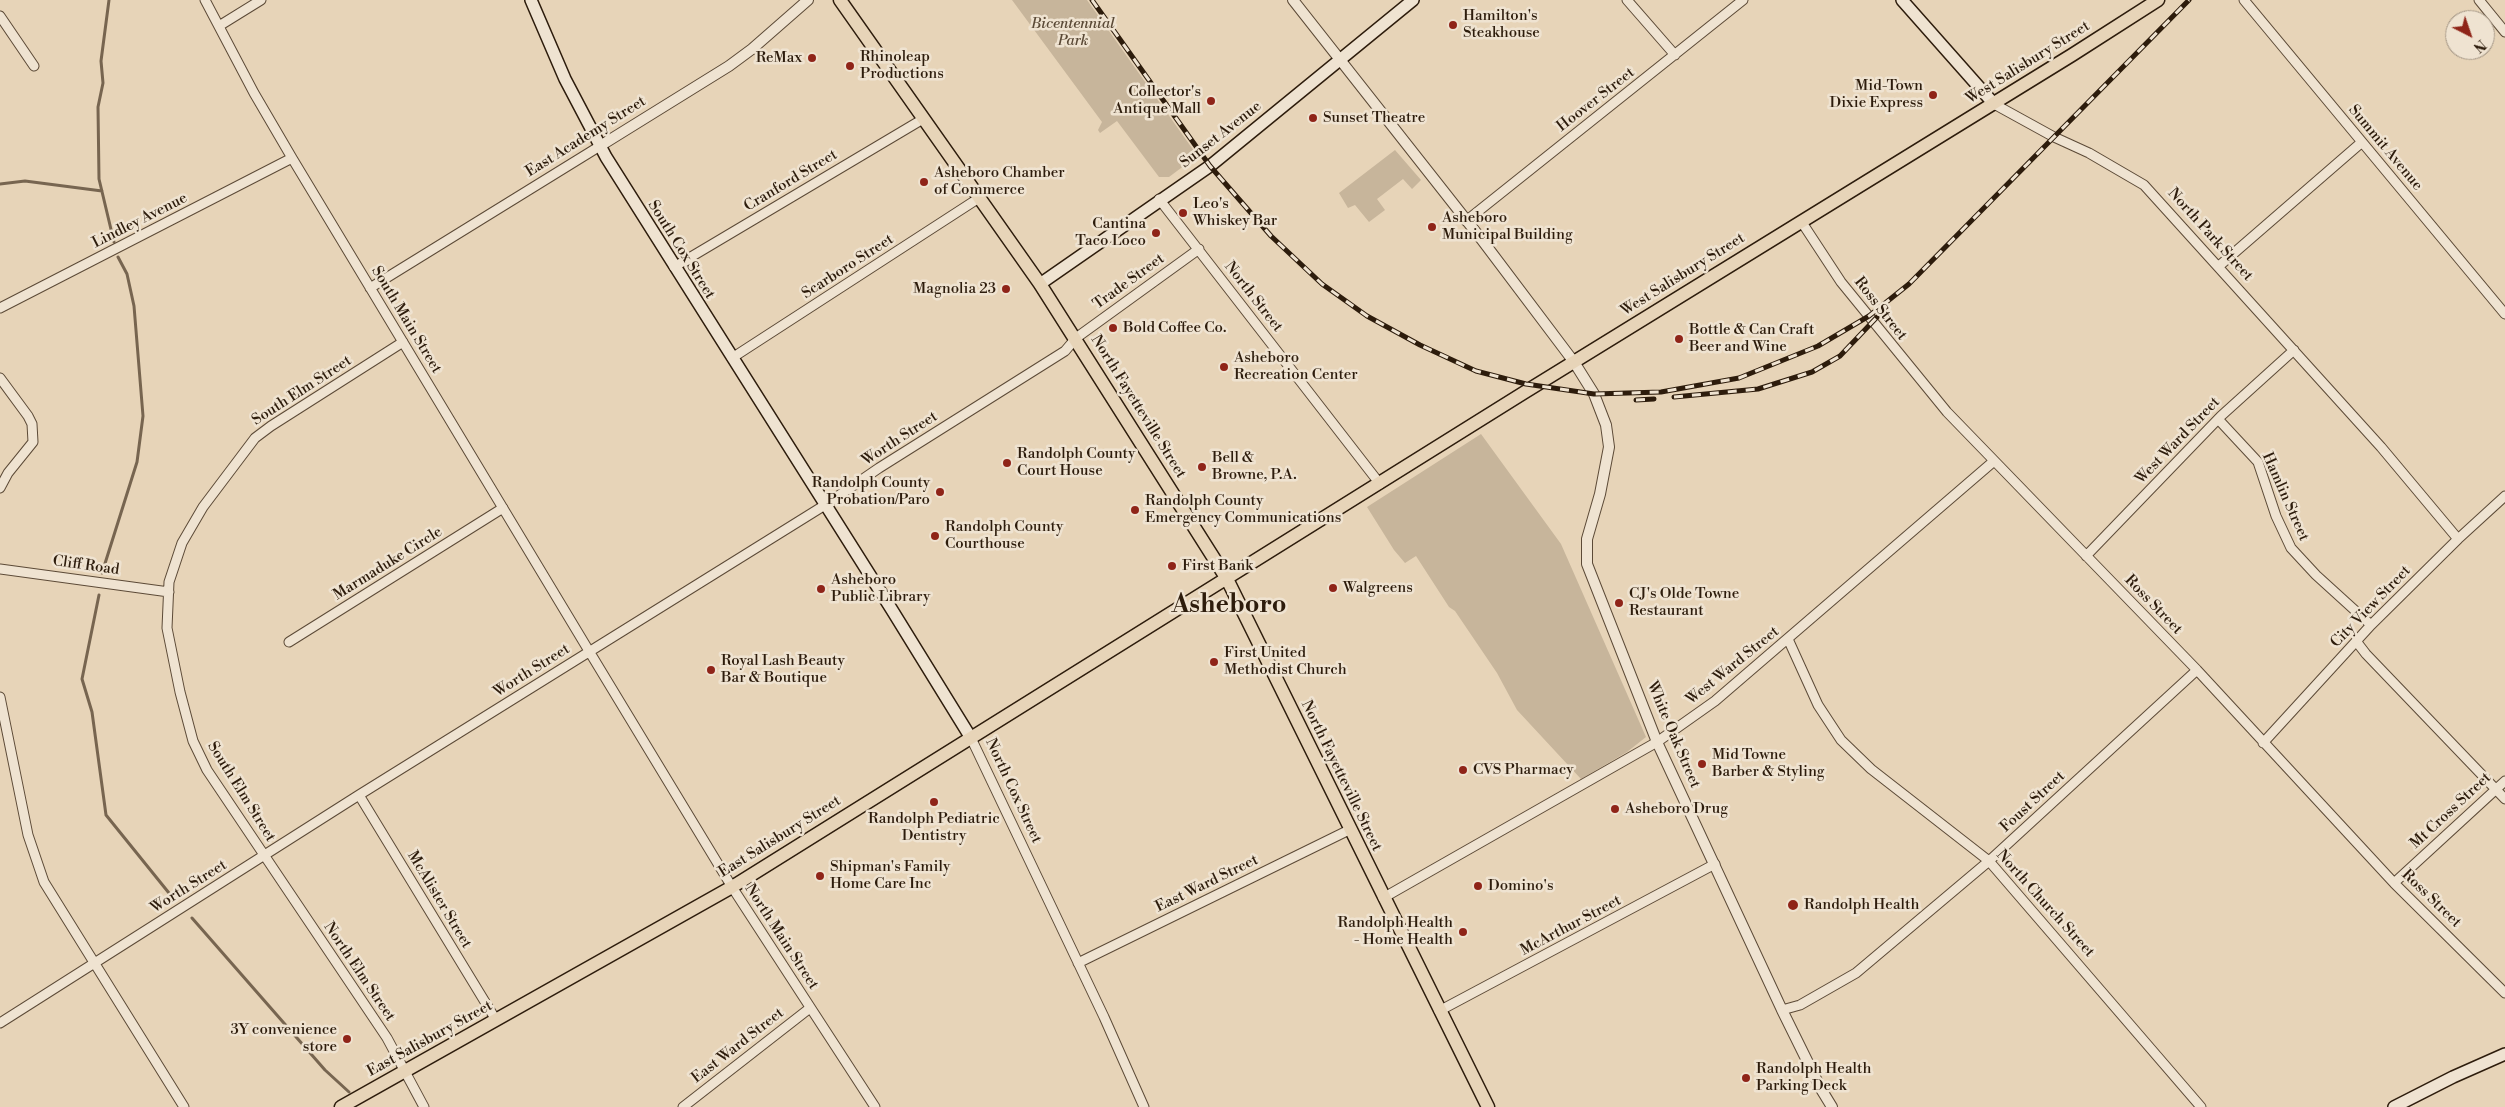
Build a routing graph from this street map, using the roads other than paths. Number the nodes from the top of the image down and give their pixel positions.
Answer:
1 (205, 0) edge
2 (261, 0) edge
3 (531, 0) edge
4 (808, 0) edge
5 (840, 0) edge
6 (1293, 0) edge
7 (1412, 0) edge
8 (1627, 0) edge
9 (1743, 0) edge
10 (1902, 0) edge
11 (2158, 0) edge
12 (2244, 0) edge
13 (2478, 0) edge
14 (0, 16) edge
15 (219, 26) junction
16 (2505, 32) edge
17 (1675, 55) junction
18 (1339, 59) junction
19 (34, 66) dead end
20 (1994, 104) junction
21 (923, 120) junction
22 (2362, 142) junction
23 (600, 146) junction
24 (292, 158) junction
25 (979, 198) junction
26 (1159, 199) junction
27 (1466, 221) junction
28 (1801, 221) junction
29 (1199, 248) junction
30 (2219, 266) junction
31 (674, 267) junction
32 (1040, 284) junction
33 (370, 288) junction
34 (0, 308) edge
35 (2505, 314) edge
36 (1076, 338) junction
37 (403, 342) junction
38 (2294, 350) junction
39 (732, 358) junction
40 (1574, 362) junction
41 (0, 378) edge
42 (2218, 420) junction
43 (1994, 460) junction
44 (1380, 484) junction
45 (0, 488) edge
46 (2505, 496) edge
47 (825, 505) junction
48 (503, 508) junction
49 (2458, 538) junction
50 (2086, 556) junction
51 (0, 569) edge
52 (1227, 579) junction
53 (169, 592) junction
54 (2371, 625) junction
55 (1788, 639) junction
56 (2356, 641) junction
57 (288, 642) dead end
58 (589, 651) junction
59 (2197, 670) junction
60 (0, 697) edge
61 (971, 738) junction
62 (1657, 742) junction
63 (2263, 743) junction
64 (2505, 780) edge
65 (2496, 789) junction
66 (358, 795) junction
67 (2505, 799) edge
68 (1349, 830) junction
69 (265, 855) junction
70 (1989, 861) junction
71 (1715, 864) junction
72 (2394, 883) junction
73 (732, 887) junction
74 (1383, 898) junction
75 (95, 963) junction
76 (1078, 963) junction
77 (2505, 993) edge
78 (810, 1008) junction
79 (1782, 1010) junction
80 (1439, 1011) junction
81 (496, 1020) junction
82 (0, 1024) edge
83 (2505, 1054) edge
84 (405, 1071) junction
85 (1485, 1106) edge
86 (184, 1107) edge
87 (341, 1107) edge
88 (424, 1107) edge
89 (683, 1107) edge
90 (875, 1107) edge
91 (1144, 1107) edge
92 (1832, 1107) edge
93 (2201, 1107) edge
94 (2394, 1107) edge

1 - 15 street, South Main Street
2 - 15 street
3 - 23 main road, South Cox Street
4 - 23 street, East Academy Street
5 - 21 main road, North Fayetteville Street
6 - 18 street
7 - 18 main road, Sunset Avenue
8 - 17 street
9 - 17 street, Hoover Street
10 - 20 main road, North Park Street
11 - 20 main road, West Salisbury Street
12 - 22 street, Summit Avenue
13 - 16 street
14 - 19 street
15 - 24 street, South Main Street
17 - 27 street, Hoover Street
18 - 26 main road, Sunset Avenue
18 - 27 street
20 - 28 main road, West Salisbury Street
20 - 30 street, North Park Street
21 - 25 main road, North Fayetteville Street
21 - 31 street, Cranford Street
22 - 30 street
22 - 35 street, Summit Avenue
23 - 31 main road, South Cox Street
23 - 33 street, East Academy Street
24 - 33 street, South Main Street
24 - 34 street, Lindley Avenue
25 - 32 main road, North Fayetteville Street
25 - 39 street, Scarboro Street
26 - 29 street, North Street
26 - 32 main road, Sunset Avenue
27 - 40 street
28 - 40 main road, West Salisbury Street
28 - 43 street, Ross Street
29 - 36 street, Trade Street
29 - 44 street, North Street
30 - 38 street, North Park Street
31 - 39 main road, South Cox Street
32 - 36 main road, North Fayetteville Street
33 - 37 street, South Main Street
36 - 47 street, Worth Street
36 - 52 main road, North Fayetteville Street
37 - 48 street, South Main Street
37 - 53 street, South Elm Street
38 - 42 street, West Ward Street
38 - 49 street, North Park Street
39 - 47 main road, South Cox Street
40 - 44 main road, West Salisbury Street
40 - 62 street, White Oak Street
41 - 45 street
42 - 50 street, West Ward Street
42 - 54 street, Hamlin Street
43 - 50 street, Ross Street
43 - 55 street, West Ward Street
44 - 52 main road, West Salisbury Street
46 - 49 street, City View Street
47 - 58 street, Worth Street
47 - 61 main road, North Cox Street
48 - 57 street, Marmaduke Circle
48 - 58 street, South Main Street
49 - 54 street, City View Street
50 - 59 street, Ross Street
51 - 53 street, Cliff Road
52 - 61 main road, East Salisbury Street
52 - 68 main road, North Fayetteville Street
53 - 69 street, South Elm Street
54 - 56 street, City View Street
55 - 62 street, West Ward Street
55 - 70 street, North Church Street
56 - 63 street, City View Street
56 - 65 street
58 - 66 street, Worth Street
58 - 73 street, North Main Street
59 - 63 street, Ross Street
59 - 70 street, Foust Street
60 - 75 street
61 - 73 main road, East Salisbury Street
61 - 76 street, North Cox Street
62 - 71 street, White Oak Street
62 - 74 street, West Ward Street
63 - 72 street, Ross Street
64 - 65 street, Mt Cross Street
65 - 67 street
65 - 72 street, Mt Cross Street
66 - 69 street, Worth Street
66 - 81 street, McAlister Street
68 - 74 main road, North Fayetteville Street
68 - 76 street, East Ward Street
69 - 75 street, Worth Street
69 - 84 street, North Elm Street
70 - 79 street, Foust Street
70 - 93 street, North Church Street
71 - 79 street, White Oak Street
71 - 80 street, McArthur Street
72 - 77 street, Ross Street
73 - 78 street, North Main Street
73 - 81 main road, East Salisbury Street
74 - 80 main road, North Fayetteville Street
75 - 82 street, Worth Street
75 - 86 street
76 - 91 street, North Cox Street
78 - 89 street, East Ward Street
78 - 90 street, North Main Street
79 - 92 street, White Oak Street
80 - 85 main road, North Fayetteville Street
81 - 84 main road, East Salisbury Street
83 - 94 main road
84 - 87 main road, East Salisbury Street
84 - 88 street, North Elm Street

